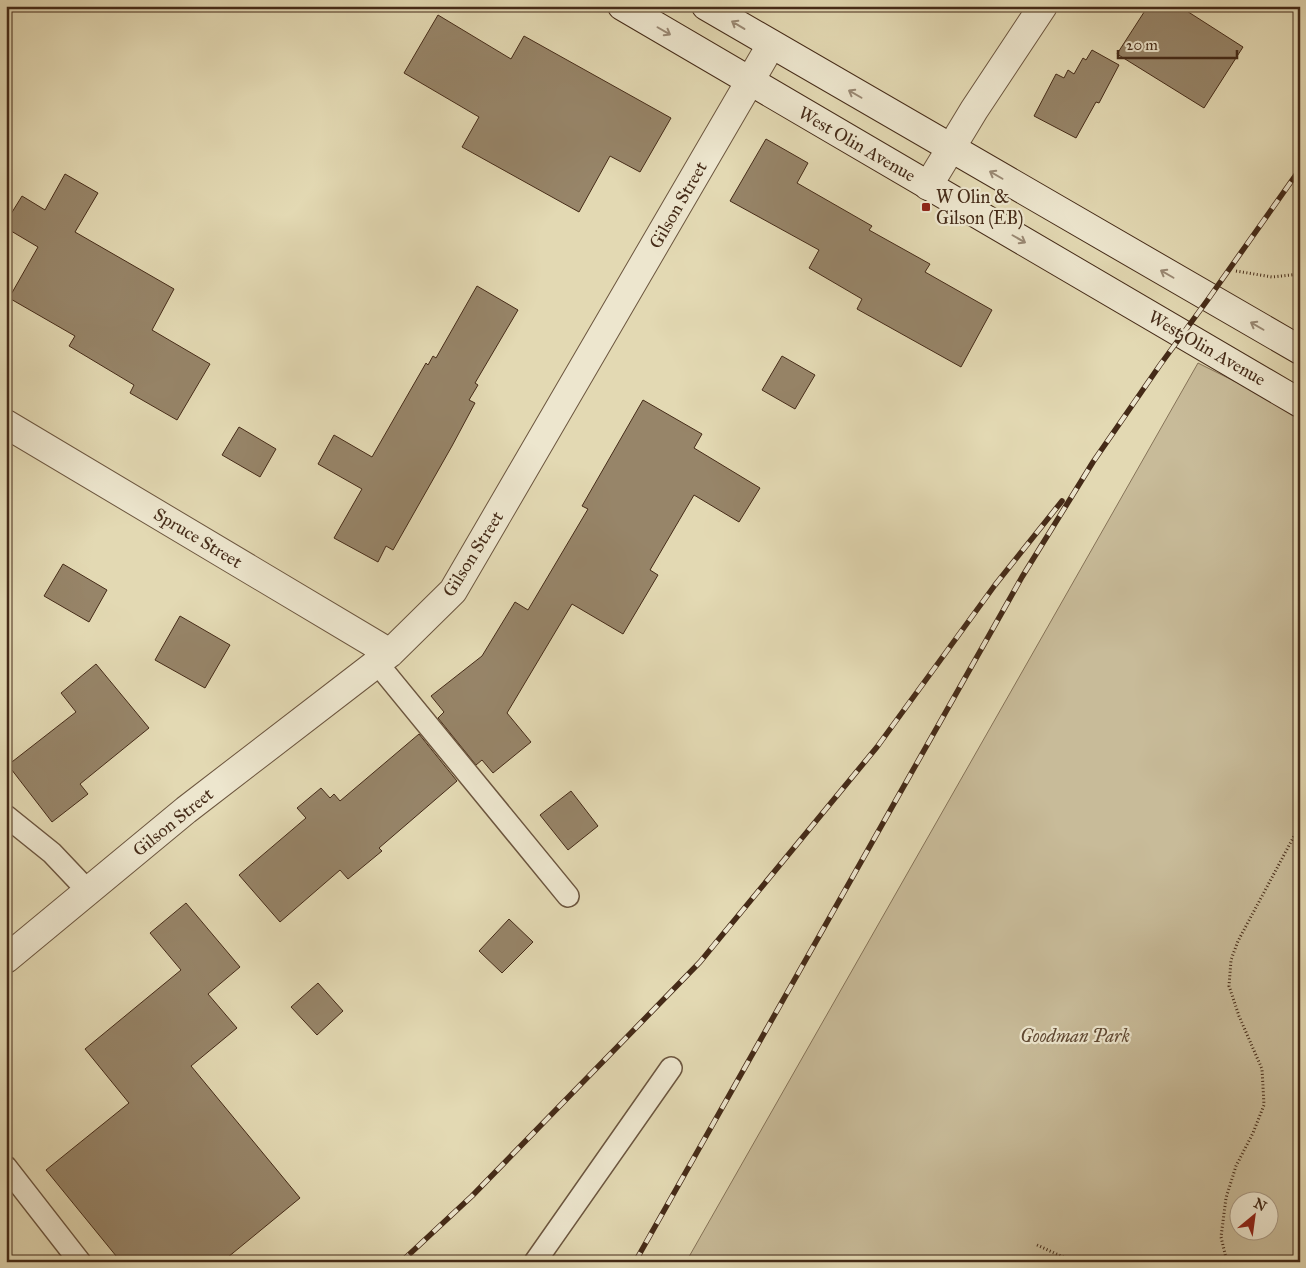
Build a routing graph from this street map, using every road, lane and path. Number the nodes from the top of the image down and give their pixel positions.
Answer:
1 (622, 6) edge
2 (706, 6) edge
3 (1043, 6) edge
4 (771, 45) junction
5 (750, 81) junction
6 (950, 149) junction
7 (928, 186) junction
8 (1229, 269) dead end
9 (1300, 274) edge
10 (1300, 350) edge
11 (1300, 403) edge
12 (6, 424) edge
13 (383, 658) junction
14 (6, 816) edge
15 (1300, 825) edge
16 (88, 891) junction
17 (568, 896) dead end
18 (6, 959) edge
19 (671, 1068) dead end
20 (6, 1167) edge
21 (1037, 1245) dead end
22 (80, 1262) edge
23 (535, 1262) edge
24 (1074, 1262) edge
25 (1227, 1262) edge

1 -> 5 street, West Olin Avenue
4 -> 2 street
3 - 6 street
4 - 5 street, Gilson Street
6 -> 4 street
5 - 7 street, West Olin Avenue
5 - 13 street, Gilson Street
6 - 7 street
10 -> 6 street
7 -> 11 street, West Olin Avenue
8 - 9 path
12 - 13 street, Spruce Street
13 - 16 street, Gilson Street
13 - 17 lane
14 - 16 lane
15 - 25 path
16 - 18 street, Gilson Street
19 - 23 lane
20 - 22 lane
21 - 24 path

